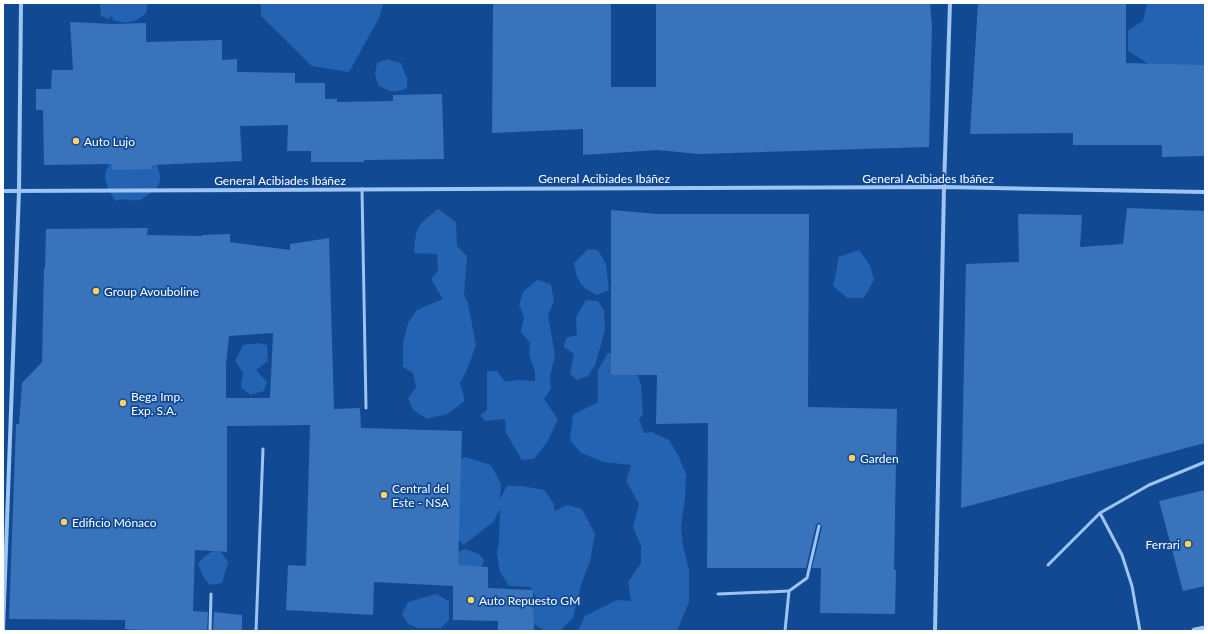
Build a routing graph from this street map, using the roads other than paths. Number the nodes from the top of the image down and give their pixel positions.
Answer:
1 (21, 3) edge
2 (950, 3) edge
3 (944, 187) junction
4 (362, 190) junction
5 (3, 191) edge
6 (19, 191) junction
7 (1205, 192) edge
8 (366, 408) dead end
9 (263, 449) dead end
10 (1205, 462) edge
11 (1100, 513) junction
12 (819, 526) dead end
13 (1048, 565) dead end
14 (789, 592) junction
15 (211, 594) dead end
16 (718, 594) dead end
17 (1205, 629) edge
18 (3, 631) edge
19 (210, 631) edge
20 (256, 631) edge
21 (785, 631) edge
22 (935, 631) edge
23 (1140, 631) edge
24 (1195, 631) edge

1 - 6 street
2 - 3 street
3 - 4 street, General Acibiades Ibáñez
3 - 7 street, General Acibiades Ibáñez
3 - 22 street
4 - 6 street, General Acibiades Ibáñez
4 - 8 lane
5 - 6 street, General Acibiades Ibáñez
6 - 18 street
9 - 20 lane
10 - 11 lane
11 - 13 lane
11 - 23 lane
12 - 14 lane
14 - 16 lane
14 - 21 lane
15 - 19 lane
17 - 24 street

